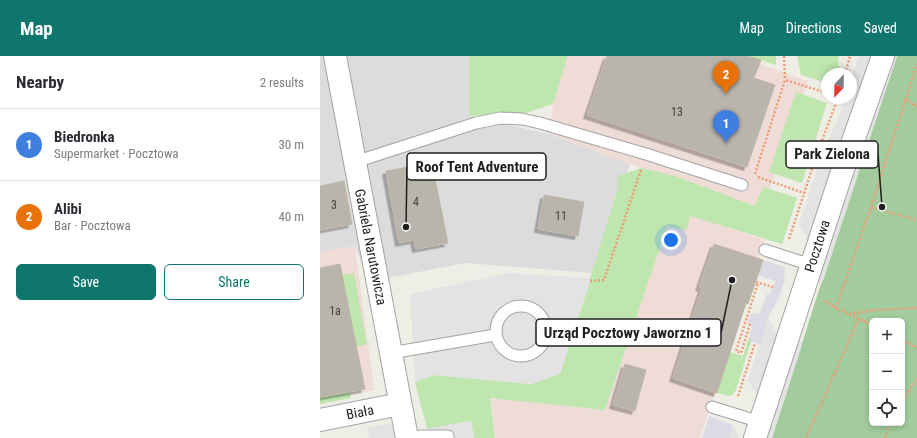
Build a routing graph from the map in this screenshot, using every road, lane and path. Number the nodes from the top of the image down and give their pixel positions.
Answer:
1 (335, 56) edge
2 (784, 56) edge
3 (850, 56) edge
4 (883, 56) edge
5 (917, 64) edge
6 (847, 68) edge
7 (785, 80) junction
8 (821, 91) edge
9 (906, 99) junction
10 (836, 104) edge
11 (917, 107) edge
12 (646, 154) junction
13 (355, 162) junction
14 (742, 185) dead end
15 (804, 193) junction
16 (871, 206) junction
17 (917, 220) edge
18 (765, 250) dead end
19 (784, 256) junction
20 (811, 265) junction
21 (590, 281) dead end
22 (773, 287) dead end
23 (824, 300) dead end
24 (836, 308) junction
25 (917, 308) edge
26 (849, 314) junction
27 (859, 318) junction
28 (869, 323) edge
29 (750, 324) dead end
30 (496, 335) junction
31 (905, 342) edge
32 (755, 343) dead end
33 (917, 348) edge
34 (391, 353) junction
35 (917, 378) edge
36 (905, 397) edge
37 (400, 404) junction
38 (712, 407) dead end
39 (733, 413) junction
40 (320, 420) edge
41 (889, 426) edge
42 (758, 430) edge
43 (408, 438) edge
44 (448, 438) edge
45 (806, 438) edge
46 (885, 438) edge

1 - 13 street, Gabriela Narutowicza
2 - 7 path
3 - 6 path
4 - 20 street, Pocztowa
5 - 9 path
7 - 8 path
7 - 15 path
9 - 11 path
9 - 16 path
10 - 15 path
12 - 13 lane
12 - 14 lane
12 - 21 path
13 - 34 street, Gabriela Narutowicza
15 - 19 path
16 - 17 path
16 - 24 path
18 - 19 lane
19 - 20 lane
20 - 42 street, Pocztowa
22 - 29 path
23 - 24 path
24 - 26 path
25 - 26 path
26 - 27 path
27 - 28 path
27 - 45 path
30 - 30 lane
30 - 34 lane
31 - 33 path
32 - 39 path
34 - 37 street, Gabriela Narutowicza
35 - 36 path
37 - 40 street, Biała
37 - 43 street, Gabriela Narutowicza
38 - 39 lane
39 - 42 lane
41 - 46 path
43 - 44 lane

